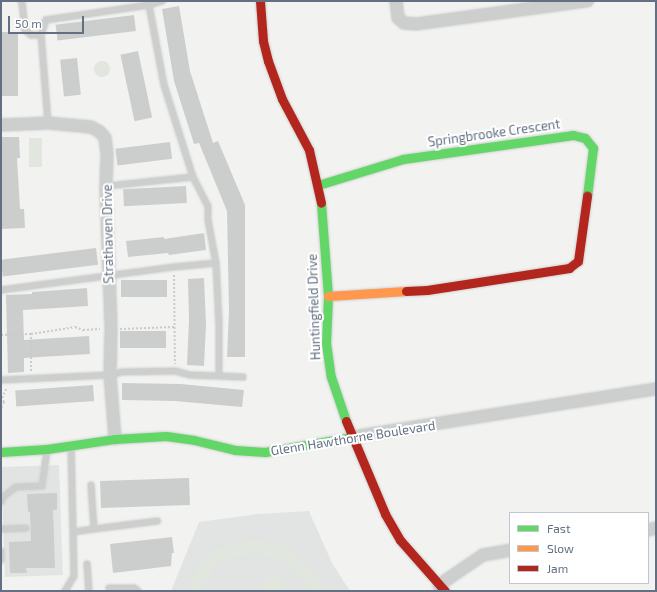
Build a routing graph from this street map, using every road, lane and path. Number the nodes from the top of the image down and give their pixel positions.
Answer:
1 (21, 1) edge
2 (162, 1) edge
3 (260, 1) edge
4 (396, 1) edge
5 (587, 1) edge
6 (149, 5) junction
7 (41, 35) junction
8 (48, 123) junction
9 (1, 125) edge
10 (193, 177) junction
11 (318, 185) junction
12 (107, 186) junction
13 (216, 263) junction
14 (174, 267) junction
15 (109, 275) junction
16 (1, 290) edge
17 (328, 296) junction
18 (175, 327) junction
19 (111, 329) junction
20 (32, 334) junction
21 (1, 335) edge
22 (175, 371) junction
23 (110, 375) junction
24 (219, 376) junction
25 (243, 377) dead end
26 (31, 378) junction
27 (9, 379) junction
28 (1, 380) edge
29 (656, 389) edge
30 (2, 398) edge
31 (1, 408) edge
32 (352, 437) junction
33 (115, 439) junction
34 (71, 444) junction
35 (47, 449) junction
36 (1, 452) edge
37 (91, 485) dead end
38 (1, 502) edge
39 (157, 521) dead end
40 (26, 528) dead end
41 (1, 529) edge
42 (94, 529) junction
43 (73, 532) junction
44 (509, 550) edge
45 (1, 551) edge
46 (1, 560) edge
47 (87, 564) dead end
48 (109, 588) dead end
49 (442, 588) edge
50 (65, 591) edge
51 (89, 591) edge
52 (138, 591) edge

1 - 7 lane
2 - 6 lane
3 - 11 street, Huntingfield Drive
4 - 5 street
6 - 7 lane
6 - 10 lane
7 - 8 lane
8 - 9 street, Strathaven Drive
8 - 12 street, Strathaven Drive
10 - 12 lane
10 - 13 lane
11 - 17 street, Huntingfield Drive
11 - 17 street, Springbrooke Crescent
12 - 15 street, Strathaven Drive
13 - 14 lane
13 - 24 lane
14 - 15 lane
14 - 18 path
15 - 16 lane
15 - 19 street, Strathaven Drive
17 - 32 street, Huntingfield Drive
18 - 19 path
18 - 22 path
19 - 20 path
19 - 23 street, Strathaven Drive
20 - 21 path
20 - 26 path
22 - 23 lane
22 - 24 lane
23 - 26 lane
23 - 33 street, Strathaven Drive
24 - 25 lane
26 - 27 lane
27 - 28 lane
27 - 30 path
29 - 32 street, Glenn Hawthorne Boulevard
30 - 31 path
32 - 33 street, Glenn Hawthorne Boulevard
32 - 49 street, Huntingfield Drive
33 - 34 street, Glenn Hawthorne Boulevard
34 - 35 street, Glenn Hawthorne Boulevard
34 - 43 lane
35 - 36 street, Glenn Hawthorne Boulevard
35 - 38 lane
37 - 42 lane
39 - 42 lane
40 - 41 lane
42 - 43 lane
43 - 50 lane
44 - 49 street
45 - 46 lane
47 - 51 lane
48 - 52 lane

